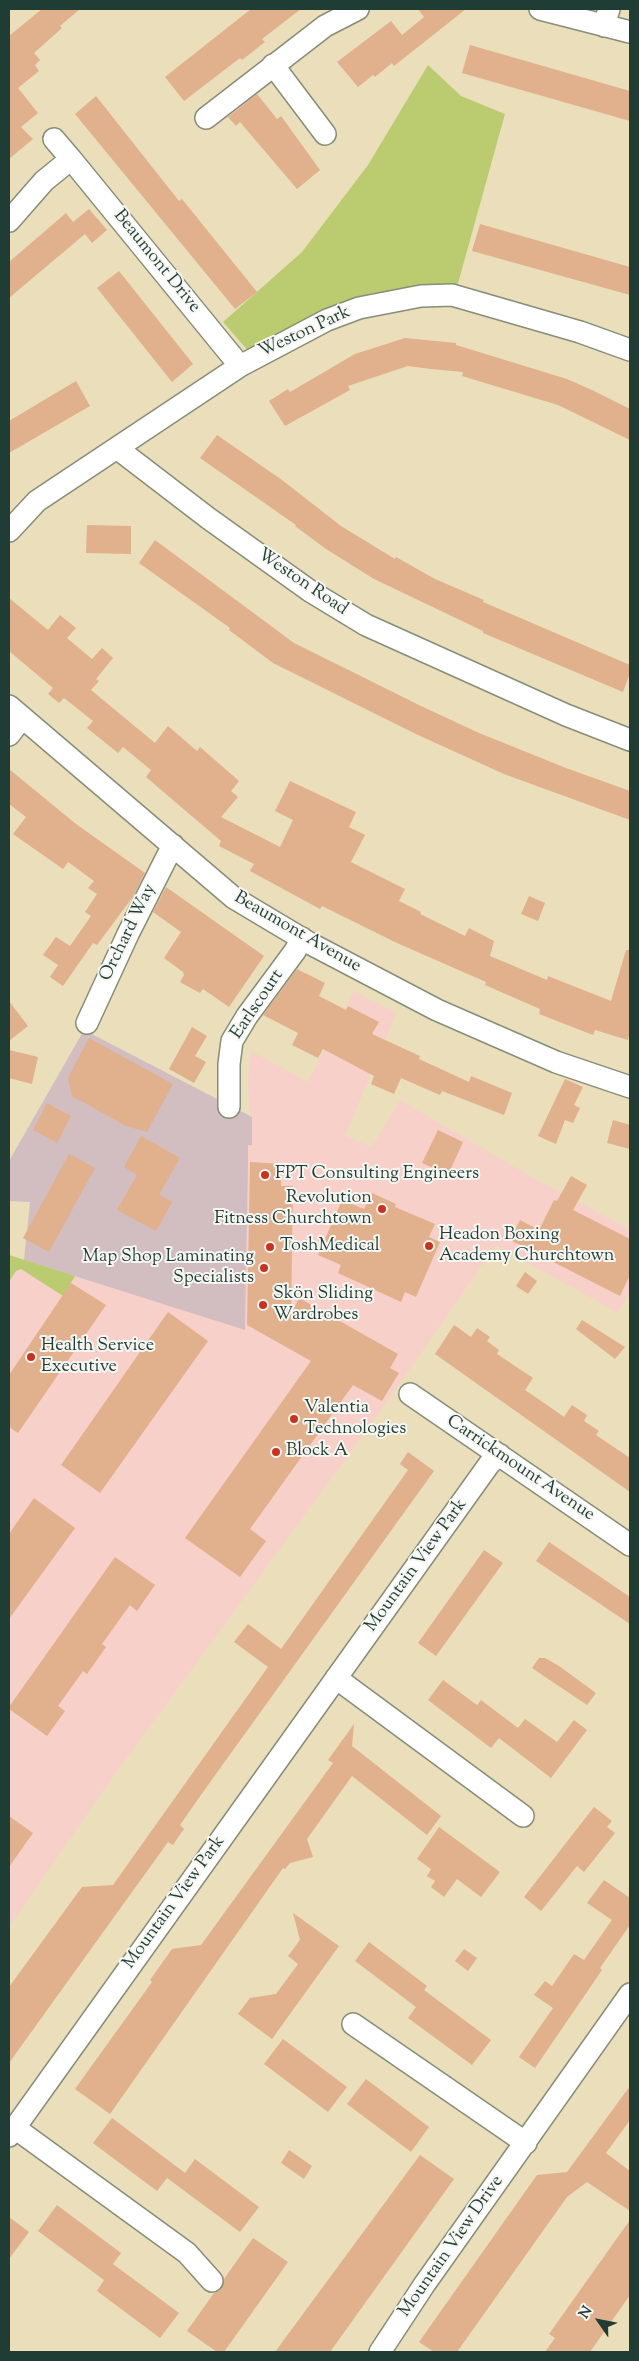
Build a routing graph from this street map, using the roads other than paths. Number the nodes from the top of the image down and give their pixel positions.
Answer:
1 (358, 9) edge
2 (540, 9) edge
3 (606, 17) edge
4 (630, 32) edge
5 (273, 65) junction
6 (206, 118) dead end
7 (324, 134) dead end
8 (54, 139) dead end
9 (71, 159) junction
10 (9, 220) edge
11 (630, 350) edge
12 (240, 366) junction
13 (118, 449) junction
14 (9, 531) edge
15 (16, 712) edge
16 (9, 735) edge
17 (630, 740) edge
18 (173, 845) junction
19 (302, 938) junction
20 (87, 1023) dead end
21 (630, 1088) edge
22 (229, 1107) dead end
23 (410, 1394) dead end
24 (500, 1456) junction
25 (630, 1545) edge
26 (336, 1678) junction
27 (523, 1816) dead end
28 (630, 1994) edge
29 (353, 2024) dead end
30 (12, 2132) edge
31 (526, 2143) junction
32 (212, 2281) dead end
33 (380, 2352) edge

1 - 5 street
2 - 3 street
3 - 4 street
5 - 6 street
5 - 7 street
8 - 9 street, Beaumont Drive
9 - 10 street
9 - 12 street, Beaumont Drive
11 - 12 street, Weston Park
12 - 13 street, Weston Park
13 - 14 street
13 - 17 street, Weston Road
15 - 16 street
15 - 18 street, Beaumont Avenue
18 - 19 street, Beaumont Avenue
18 - 20 street, Orchard Way
19 - 21 street, Beaumont Avenue
19 - 22 street, Earlscourt
23 - 24 street, Carrickmount Avenue
24 - 25 street, Carrickmount Avenue
24 - 26 street, Mountain View Park
26 - 27 street
26 - 30 street, Mountain View Park
28 - 31 street, Mountain View Drive
29 - 31 street
30 - 32 street, Mountain View Park
31 - 33 street, Mountain View Drive

